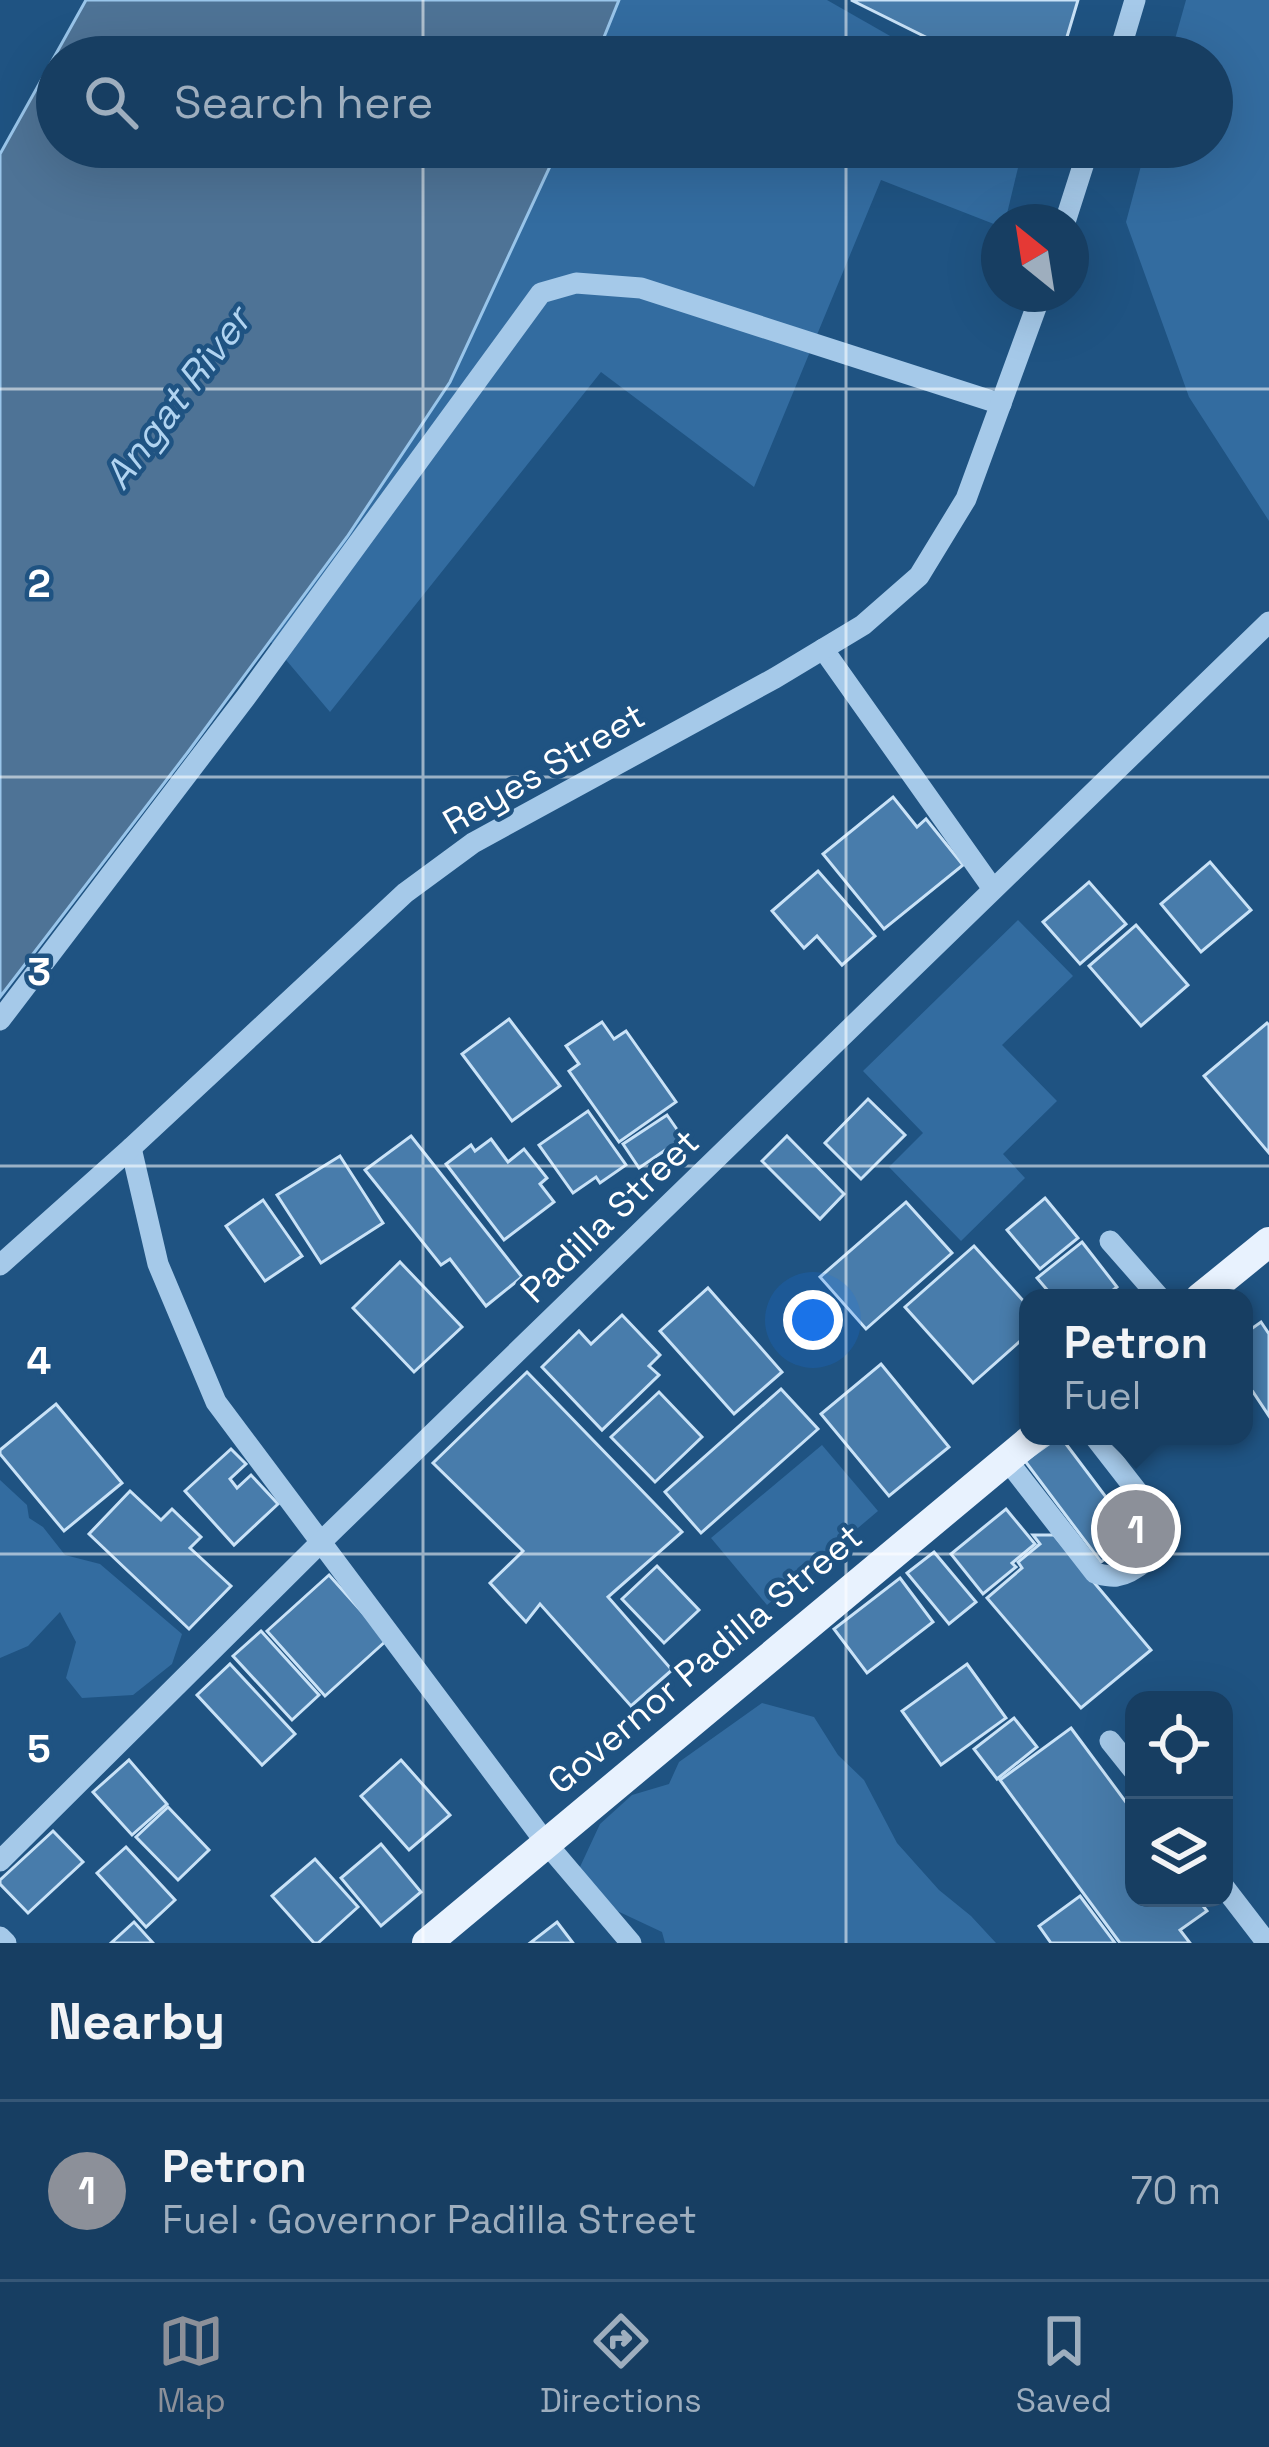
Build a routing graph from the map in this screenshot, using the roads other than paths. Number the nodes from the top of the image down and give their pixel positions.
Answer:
1 (1135, 0) edge
2 (1124, 36) edge
3 (1082, 168) edge
4 (1071, 204) edge
5 (1034, 312) edge
6 (1001, 404) junction
7 (1269, 622) edge
8 (823, 650) junction
9 (994, 889) junction
10 (0, 1020) edge
11 (131, 1148) junction
12 (1110, 1241) dead end
13 (1269, 1242) edge
14 (0, 1265) edge
15 (1152, 1289) edge
16 (1211, 1289) edge
17 (1024, 1445) edge
18 (1101, 1445) edge
19 (1007, 1460) junction
20 (322, 1541) junction
21 (1110, 1741) dead end
22 (1125, 1760) edge
23 (546, 1843) junction
24 (0, 1861) edge
25 (1233, 1899) edge
26 (427, 1943) edge
27 (631, 1943) edge
28 (1267, 1943) edge

1 - 2 street
3 - 4 street
5 - 6 street, Reyes Street
6 - 8 street, Reyes Street
6 - 10 street
7 - 9 street, Padilla Street
8 - 9 street
8 - 11 street, Reyes Street
9 - 20 street, Padilla Street
11 - 14 street, Reyes Street
11 - 20 street
12 - 15 street
13 - 16 main road
17 - 19 main road, Governor Padilla Street
18 - 19 street
19 - 23 main road, Governor Padilla Street
20 - 23 street
20 - 24 street, Padilla Street
21 - 22 street
23 - 26 main road, Governor Padilla Street
23 - 27 street
25 - 28 street

